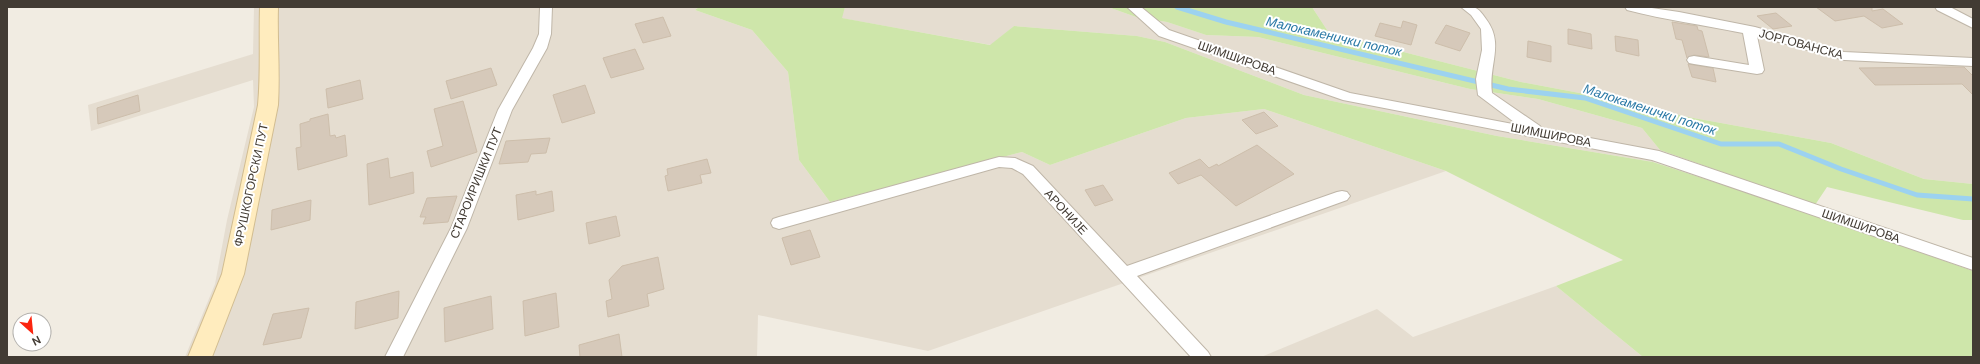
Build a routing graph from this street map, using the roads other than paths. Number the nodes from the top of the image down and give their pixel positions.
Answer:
1 (269, 7) edge
2 (546, 7) edge
3 (1133, 7) edge
4 (1467, 7) edge
5 (1631, 7) edge
6 (1941, 7) edge
7 (1973, 24) edge
8 (1749, 30) junction
9 (1694, 60) dead end
10 (1973, 62) edge
11 (1541, 133) junction
12 (1342, 196) dead end
13 (779, 223) dead end
14 (1973, 264) edge
15 (1124, 274) junction
16 (200, 357) edge
17 (394, 357) edge
18 (1202, 357) edge

1 - 16 street, ФРУШКОГОРСКИ ПУТ
2 - 17 street, СТАРОИРИШКИ ПУТ
3 - 11 street, ШИМШИРОВА
4 - 11 street
5 - 8 street, ЈОРГОВАНСКА
6 - 7 street
8 - 9 street
8 - 10 street, ЈОРГОВАНСКА
11 - 14 street, ШИМШИРОВА
12 - 15 street
13 - 15 street, АРОНИЈЕ
15 - 18 street, АРОНИЈЕ

